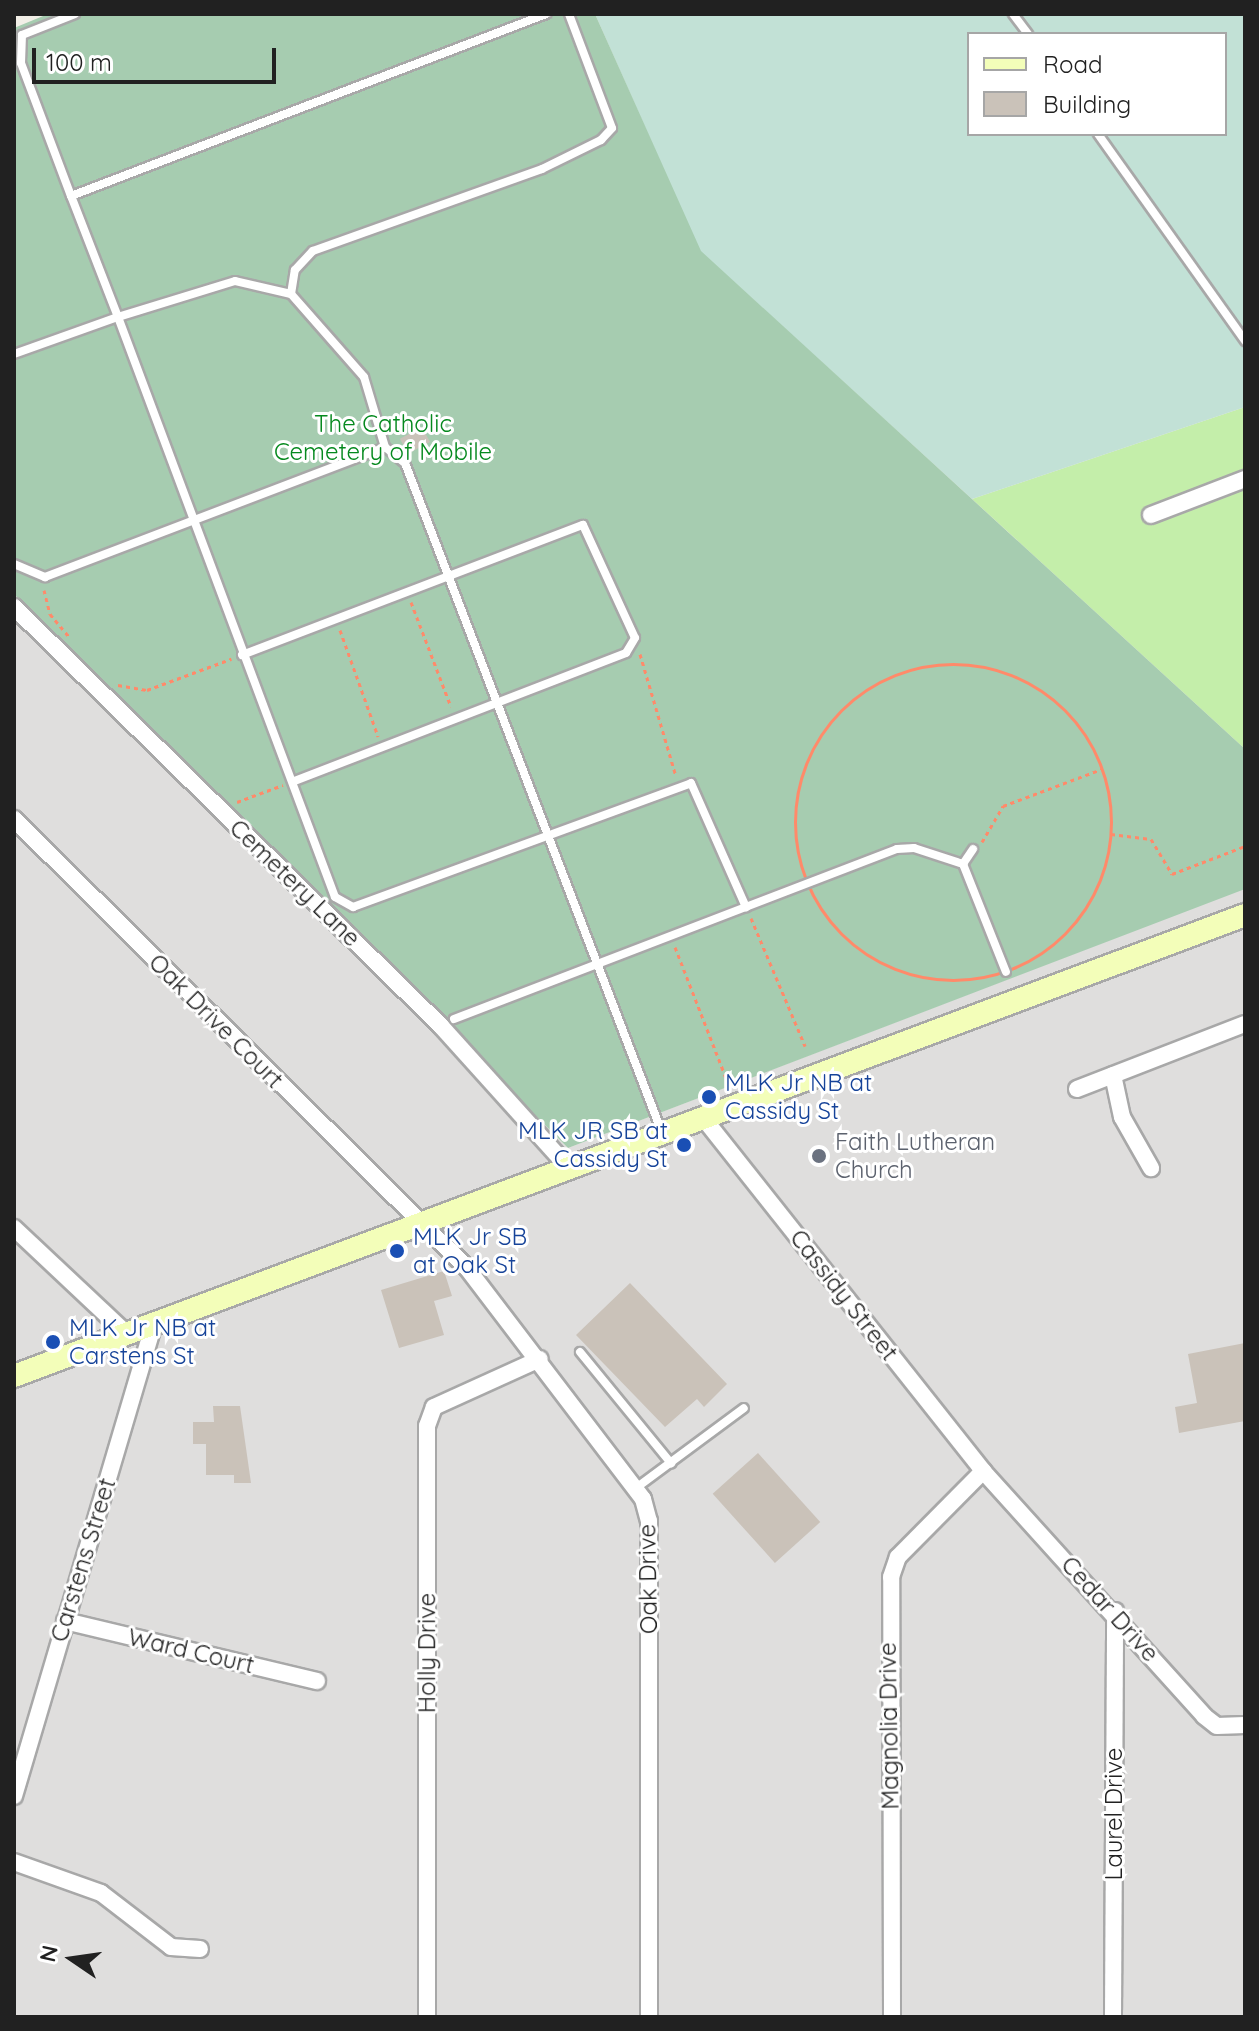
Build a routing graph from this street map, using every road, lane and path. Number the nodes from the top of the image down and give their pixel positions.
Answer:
1 (75, 14) edge
2 (546, 14) edge
3 (569, 14) edge
4 (1013, 14) edge
5 (1026, 32) edge
6 (1099, 136) edge
7 (71, 196) junction
8 (291, 294) junction
9 (118, 317) junction
10 (1245, 341) edge
11 (14, 354) edge
12 (385, 447) junction
13 (1245, 479) edge
14 (1151, 515) dead end
15 (195, 520) junction
16 (14, 564) edge
17 (448, 575) junction
18 (40, 576) junction
19 (407, 591) junction
20 (14, 607) edge
21 (336, 618) junction
22 (633, 646) junction
23 (81, 650) dead end
24 (242, 655) junction
25 (113, 681) dead end
26 (497, 703) junction
27 (456, 719) junction
28 (382, 747) junction
29 (1103, 769) junction
30 (294, 781) junction
31 (679, 784) junction
32 (236, 803) dead end
33 (14, 819) edge
34 (548, 834) junction
35 (1111, 834) junction
36 (1245, 846) edge
37 (973, 849) joint
38 (963, 864) junction
39 (807, 883) junction
40 (746, 907) junction
41 (1245, 915) edge
42 (671, 936) junction
43 (598, 964) junction
44 (1006, 972) junction
45 (454, 1019) dead end
46 (1245, 1024) edge
47 (805, 1046) dead end
48 (1113, 1075) junction
49 (726, 1078) dead end
50 (1077, 1089) dead end
51 (705, 1120) junction
52 (663, 1134) junction
53 (568, 1167) junction
54 (1151, 1168) dead end
55 (421, 1220) junction
56 (14, 1228) edge
57 (154, 1324) junction
58 (127, 1334) junction
59 (580, 1352) dead end
60 (540, 1359) junction
61 (14, 1376) edge
62 (744, 1408) dead end
63 (671, 1463) junction
64 (983, 1471) junction
65 (636, 1488) junction
66 (1115, 1611) junction
67 (65, 1621) junction
68 (317, 1681) dead end
69 (1245, 1725) edge
70 (14, 1796) edge
71 (14, 1862) edge
72 (200, 1949) dead end
73 (427, 2017) edge
74 (649, 2017) edge
75 (892, 2017) edge
76 (1113, 2017) edge

1 - 7 lane
2 - 7 lane
3 - 8 lane
4 - 5 lane
6 - 10 lane
7 - 9 lane
8 - 9 lane
8 - 12 lane
9 - 11 lane
9 - 15 lane
12 - 15 lane
12 - 17 lane
13 - 14 street
15 - 18 lane
15 - 24 lane
16 - 18 lane
17 - 19 lane
17 - 22 lane
17 - 26 lane
18 - 23 path
19 - 21 lane
19 - 27 path
20 - 53 street, Cemetery Lane
21 - 24 lane
21 - 28 path
22 - 26 lane
22 - 31 path
24 - 25 path
24 - 30 lane
26 - 27 lane
26 - 34 lane
27 - 28 lane
28 - 30 lane
29 - 35 path
29 - 37 path
29 - 39 path
30 - 32 path
30 - 34 lane
31 - 34 lane
31 - 40 lane
33 - 55 street, Oak Drive Court
34 - 43 lane
35 - 36 path
35 - 44 path
37 - 38 lane
38 - 39 lane
38 - 44 lane
39 - 40 lane
39 - 44 path
40 - 42 lane
40 - 47 path
41 - 51 main road
42 - 43 lane
42 - 49 path
43 - 45 lane
43 - 52 lane
46 - 48 street
48 - 50 street
48 - 54 street
51 - 52 main road
51 - 64 street, Cassidy Street
52 - 53 main road
53 - 55 main road
55 - 57 main road
55 - 60 street, Oak Drive
56 - 58 street
57 - 58 main road
57 - 67 street, Carstens Street
58 - 61 main road
59 - 63 lane
60 - 65 street, Oak Drive
60 - 73 street, Holly Drive
62 - 63 lane
63 - 65 lane
64 - 66 street, Cedar Drive
64 - 75 street, Magnolia Drive
65 - 74 street, Oak Drive
66 - 69 street, Cedar Drive
66 - 76 street, Laurel Drive
67 - 68 street, Ward Court
67 - 70 street, Carstens Street
71 - 72 street

